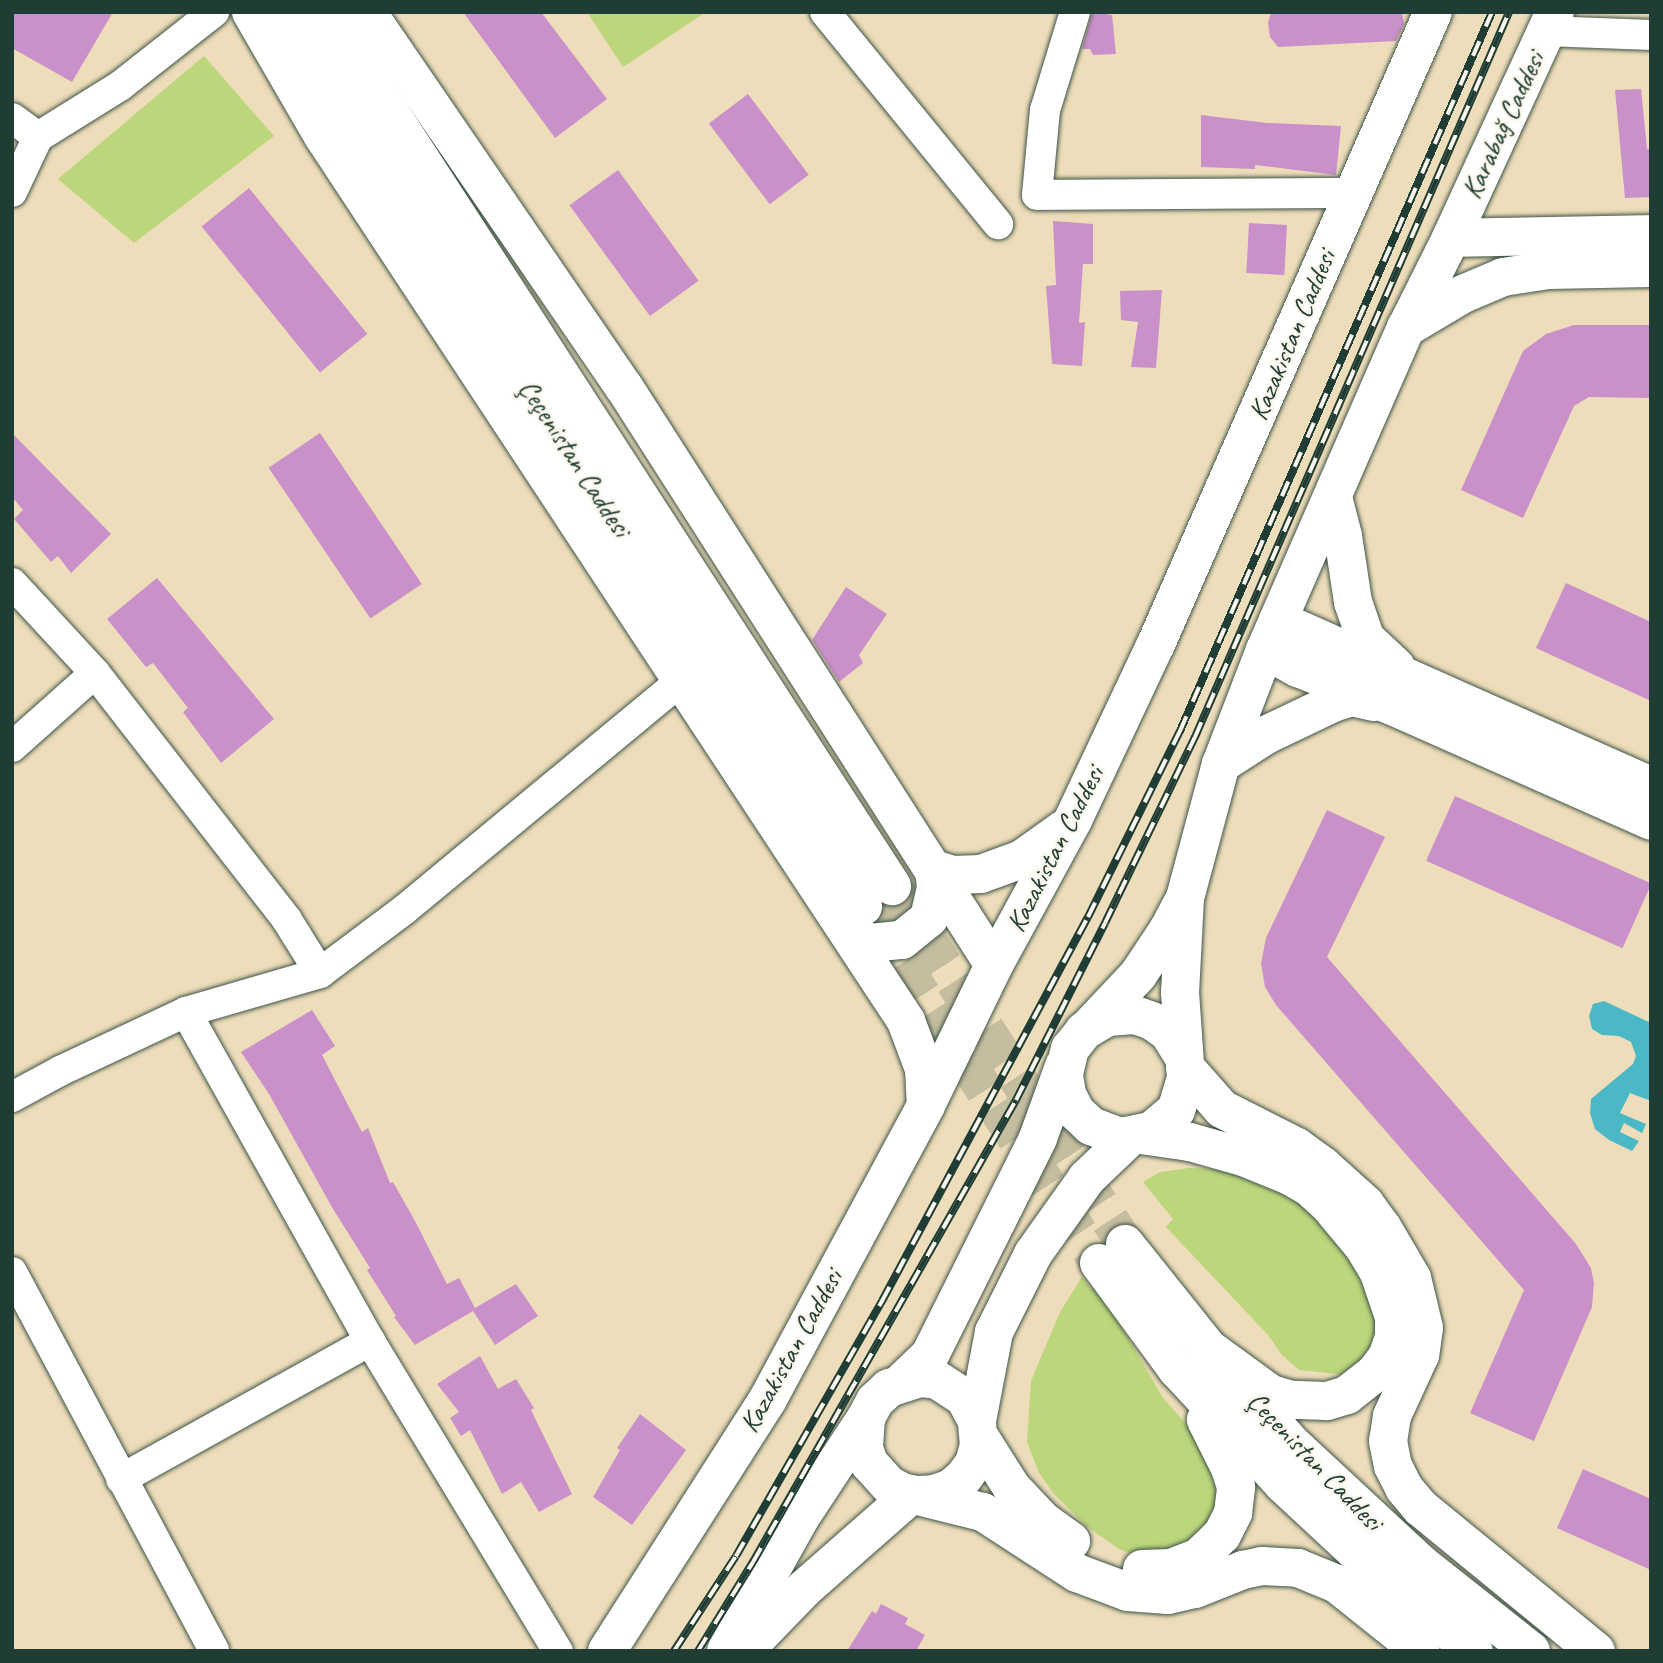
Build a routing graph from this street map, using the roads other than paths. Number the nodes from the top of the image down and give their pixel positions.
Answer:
1 (214, 12) edge
2 (251, 12) edge
3 (284, 12) edge
4 (326, 12) edge
5 (366, 12) edge
6 (825, 12) edge
7 (1075, 12) edge
8 (1433, 12) edge
9 (1551, 21) edge
10 (1651, 35) edge
11 (12, 118) edge
12 (38, 137) junction
13 (12, 192) edge
14 (1353, 192) junction
15 (998, 224) dead end
16 (1651, 234) edge
17 (1451, 238) junction
18 (1651, 268) edge
19 (1406, 328) junction
20 (1333, 497) junction
21 (12, 583) edge
22 (1271, 635) junction
23 (95, 673) junction
24 (680, 682) junction
25 (1397, 690) junction
26 (1492, 732) junction
27 (12, 747) edge
28 (1221, 764) junction
29 (1651, 786) edge
30 (1073, 820) junction
31 (1651, 821) edge
32 (934, 869) junction
33 (1185, 898) junction
34 (868, 908) junction
35 (994, 965) junction
36 (320, 972) junction
37 (186, 1012) junction
38 (906, 1021) junction
39 (965, 1024) junction
40 (1090, 1026) junction
41 (1184, 1062) junction
42 (1065, 1064) junction
43 (12, 1097) edge
44 (926, 1105) junction
45 (1135, 1136) junction
46 (12, 1272) edge
47 (370, 1341) junction
48 (1208, 1348) junction
49 (1177, 1369) junction
50 (904, 1381) junction
51 (866, 1418) junction
52 (978, 1428) junction
53 (121, 1479) junction
54 (914, 1495) junction
55 (214, 1651) edge
56 (558, 1651) edge
57 (607, 1651) edge
58 (726, 1651) edge
59 (744, 1651) edge
60 (1421, 1651) edge
61 (1474, 1651) edge
62 (1531, 1651) edge
63 (1596, 1651) edge

1 - 12 street
2 - 24 main road
3 - 34 main road, Çeçenistan Caddesi
4 - 34 main road, Çeçenistan Caddesi
5 - 32 main road
6 - 15 street
7 - 14 street
8 - 14 main road, Kazakistan Caddesi
9 - 10 street
9 - 17 main road, Karabağ Caddesi
11 - 12 street
12 - 13 street
14 - 30 main road, Kazakistan Caddesi
16 - 17 main road
17 - 19 main road, Karabağ Caddesi
18 - 19 main road
19 - 20 main road, Karabağ Caddesi
20 - 22 main road, Karabağ Caddesi
20 - 25 main road
21 - 23 street
22 - 25 main road
22 - 28 main road, Karabağ Caddesi
23 - 27 street
23 - 36 street
24 - 34 main road
24 - 36 street
25 - 26 main road
25 - 28 main road
26 - 29 main road
26 - 31 main road
28 - 33 main road, Karabağ Caddesi
30 - 32 main road
30 - 35 main road, Kazakistan Caddesi
32 - 34 main road
32 - 35 main road
33 - 40 main road
33 - 41 main road
34 - 38 main road
35 - 39 main road, Kazakistan Caddesi
36 - 37 street
37 - 43 street
37 - 47 street
38 - 39 main road
38 - 44 main road
39 - 44 main road, Kazakistan Caddesi
40 - 41 main road
40 - 42 main road
41 - 45 main road
41 - 63 main road
42 - 45 main road
42 - 50 main road
44 - 57 main road, Kazakistan Caddesi
45 - 48 main road
45 - 52 main road
46 - 53 street
47 - 53 street
47 - 56 street
48 - 49 main road, Çeçenistan Caddesi
48 - 62 main road, Çeçenistan Caddesi
49 - 52 main road
49 - 61 main road, Çeçenistan Caddesi
50 - 51 main road
50 - 52 main road
51 - 54 main road
51 - 58 main road
52 - 54 main road
53 - 55 street
54 - 59 main road
54 - 60 main road

